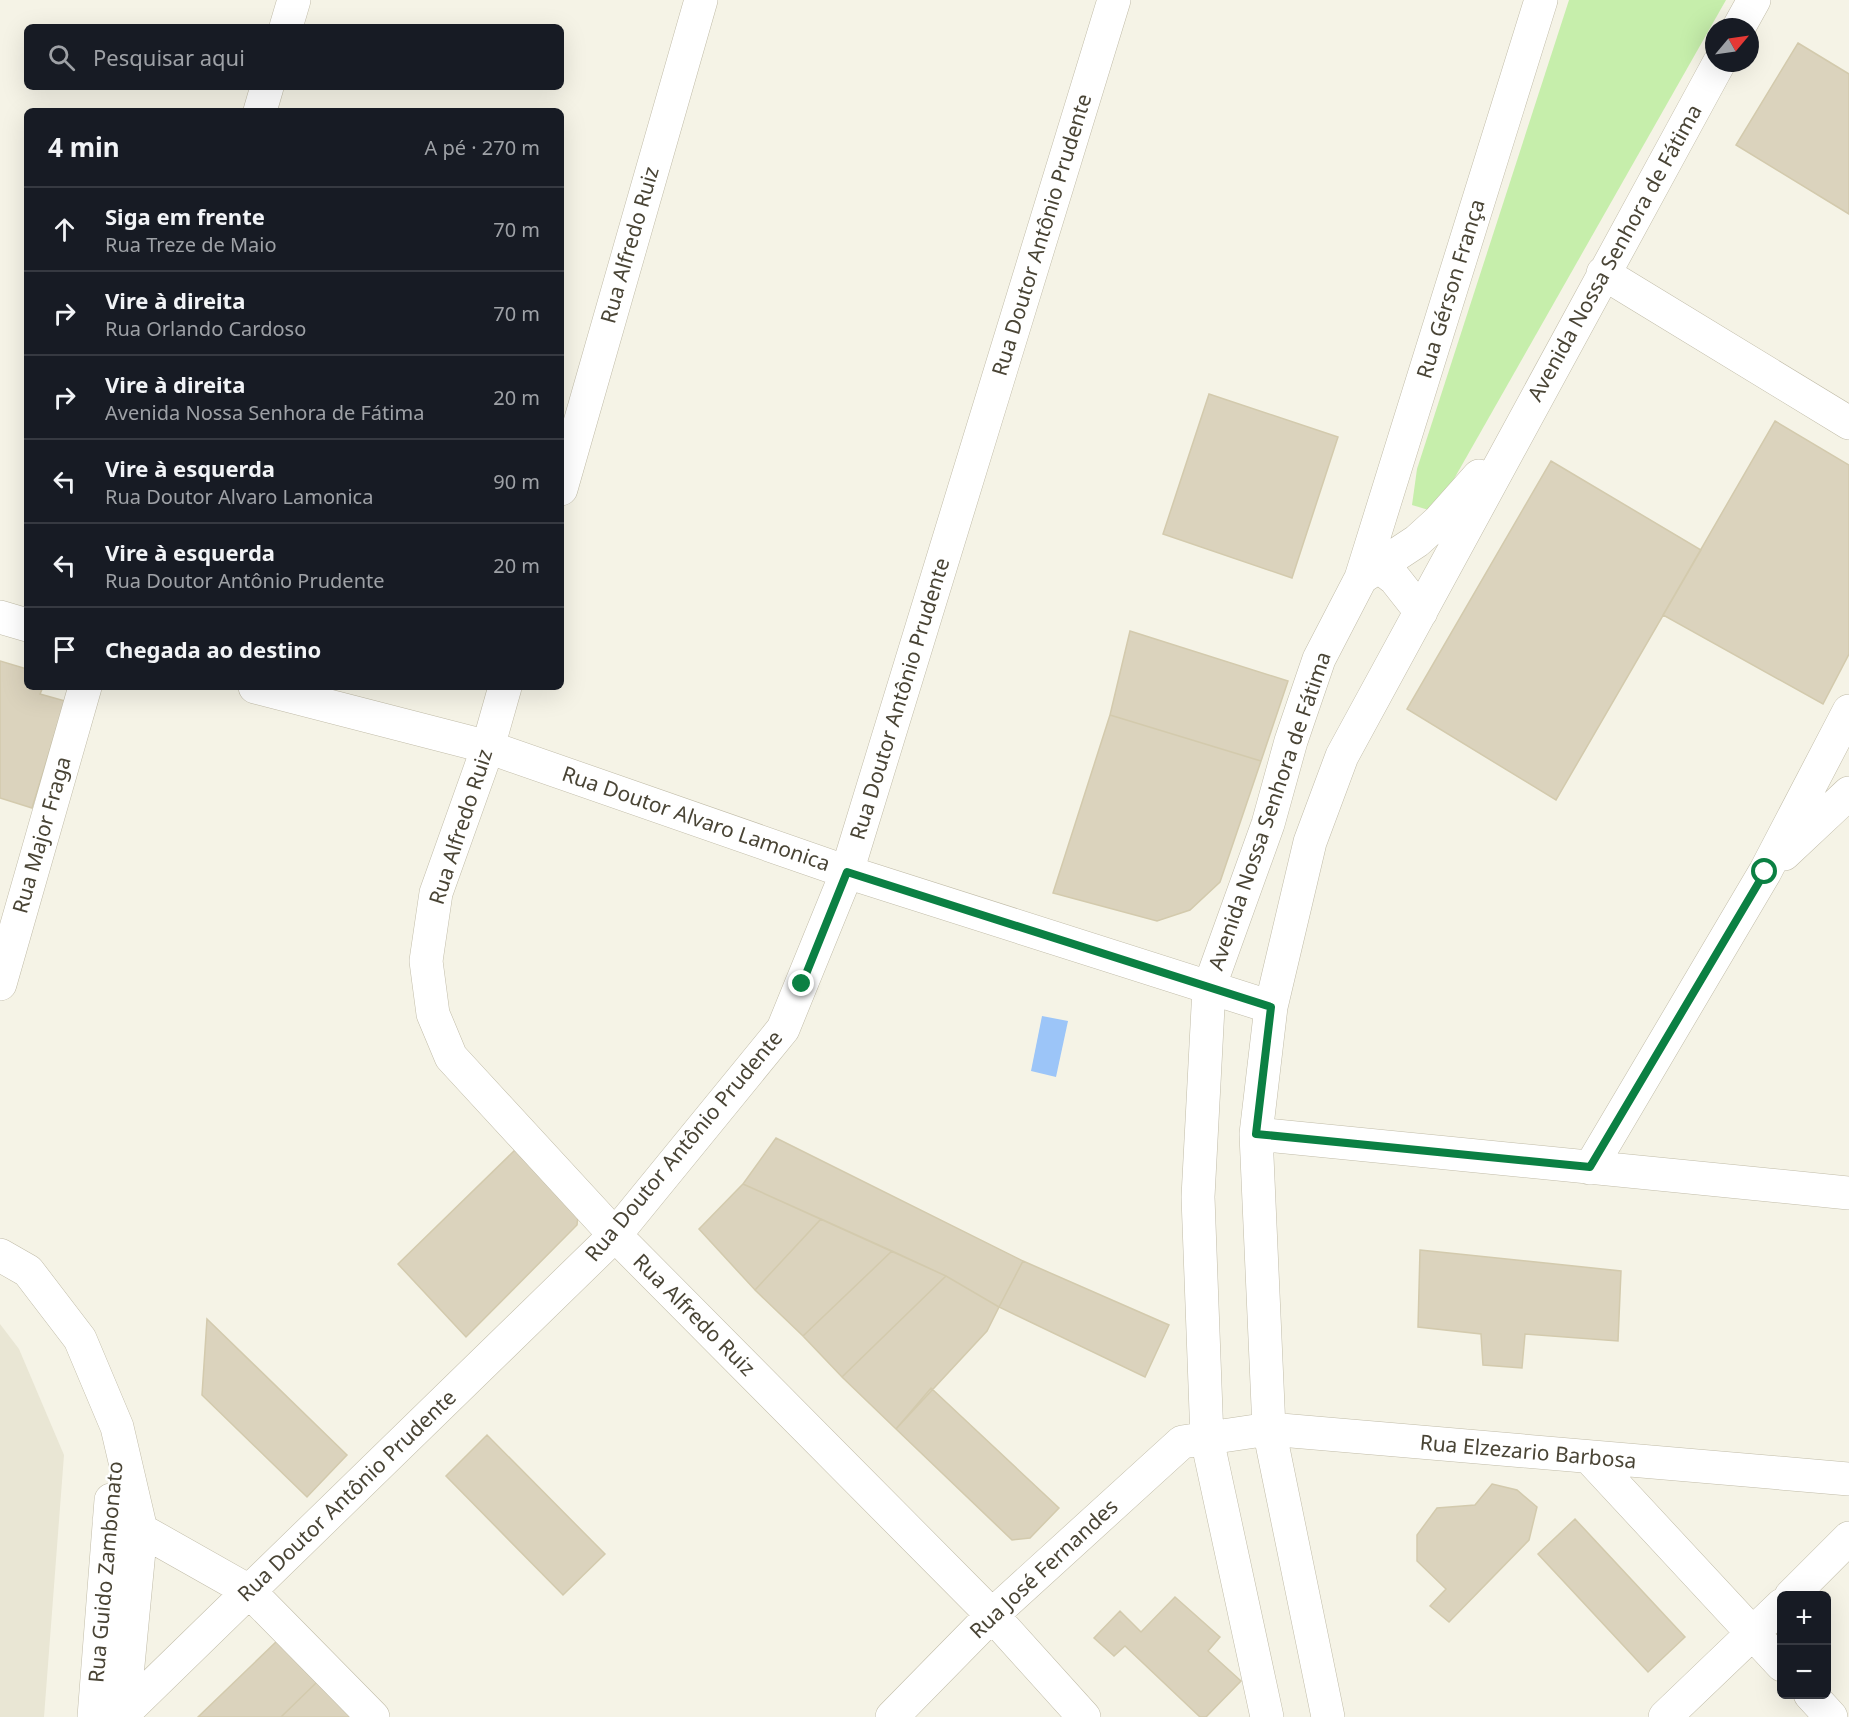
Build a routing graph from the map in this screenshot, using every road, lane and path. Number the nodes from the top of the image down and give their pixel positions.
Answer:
1 (294, 0) edge
2 (701, 0) edge
3 (1114, 0) edge
4 (1541, 0) edge
5 (1754, 0) edge
6 (1744, 18) edge
7 (287, 24) edge
8 (1714, 72) edge
9 (266, 90) edge
10 (261, 108) edge
11 (1603, 273) junction
12 (1849, 423) edge
13 (1512, 442) junction
14 (564, 479) edge
15 (1370, 572) junction
16 (1421, 612) junction
17 (0, 617) edge
18 (24, 624) edge
19 (83, 690) edge
20 (267, 690) edge
21 (504, 690) edge
22 (1847, 720) edge
23 (488, 747) junction
24 (1849, 793) edge
25 (847, 872) junction
26 (1765, 872) junction
27 (0, 984) edge
28 (1209, 988) junction
29 (1271, 1007) junction
30 (1256, 1134) junction
31 (1590, 1167) junction
32 (1849, 1193) edge
33 (615, 1234) junction
34 (0, 1255) edge
35 (117, 1427) junction
36 (1269, 1429) junction
37 (1207, 1439) junction
38 (1589, 1457) junction
39 (1849, 1479) edge
40 (109, 1521) junction
41 (141, 1530) junction
42 (1849, 1538) edge
43 (249, 1591) junction
44 (1796, 1591) edge
45 (1777, 1610) edge
46 (992, 1614) junction
47 (1751, 1634) junction
48 (1777, 1660) edge
49 (1814, 1699) edge
50 (115, 1716) edge
51 (373, 1717) edge
52 (892, 1717) edge
53 (1084, 1717) edge
54 (1267, 1717) edge
55 (1328, 1717) edge
56 (1665, 1717) edge
57 (1832, 1717) edge

1 - 7 street
2 - 14 street, Rua Alfredo Ruiz
3 - 25 street, Rua Doutor Antônio Prudente
4 - 15 street, Rua Gérson França
5 - 6 street
8 - 11 street, Avenida Nossa Senhora de Fátima
9 - 10 street
11 - 12 street
11 - 13 street, Avenida Nossa Senhora de Fátima
13 - 15 street, Avenida Nossa Senhora de Fátima
13 - 16 street, Avenida Nossa Senhora de Fátima
15 - 16 street
15 - 28 street, Avenida Nossa Senhora de Fátima
16 - 29 street, Avenida Nossa Senhora de Fátima
17 - 18 street
19 - 27 street, Rua Major Fraga
20 - 23 street, Rua Doutor Alvaro Lamonica
21 - 23 street, Rua Alfredo Ruiz
22 - 26 street
23 - 25 street, Rua Doutor Alvaro Lamonica
23 - 33 street, Rua Alfredo Ruiz
24 - 26 street
25 - 28 street, Rua Doutor Alvaro Lamonica
25 - 33 street, Rua Doutor Antônio Prudente
26 - 31 street
28 - 29 street, Rua Doutor Alvaro Lamonica
28 - 37 street, Avenida Nossa Senhora de Fátima
29 - 30 street, Avenida Nossa Senhora de Fátima
30 - 31 street
30 - 36 street, Avenida Nossa Senhora de Fátima
31 - 32 street
33 - 43 street, Rua Doutor Antônio Prudente
33 - 46 street, Rua Alfredo Ruiz
34 - 35 street, Rua Guido Zambonato
35 - 40 street, Rua Guido Zambonato
35 - 41 street, Rua Guido Zambonato
36 - 37 street, Rua Elzezario Barbosa
36 - 38 street, Rua Elzezario Barbosa
36 - 55 street, Avenida Nossa Senhora de Fátima
37 - 46 street, Rua José Fernandes
37 - 54 street, Avenida Nossa Senhora de Fátima
38 - 39 street, Rua Elzezario Barbosa
38 - 47 street
40 - 41 street
40 - 50 street, Rua Guido Zambonato
41 - 43 street
41 - 50 street, Rua Guido Zambonato
42 - 44 street
43 - 50 street, Rua Doutor Antônio Prudente
43 - 51 street
45 - 47 street
46 - 52 street, Rua José Fernandes
46 - 53 street, Rua Alfredo Ruiz
47 - 48 street
47 - 56 street
49 - 57 street

